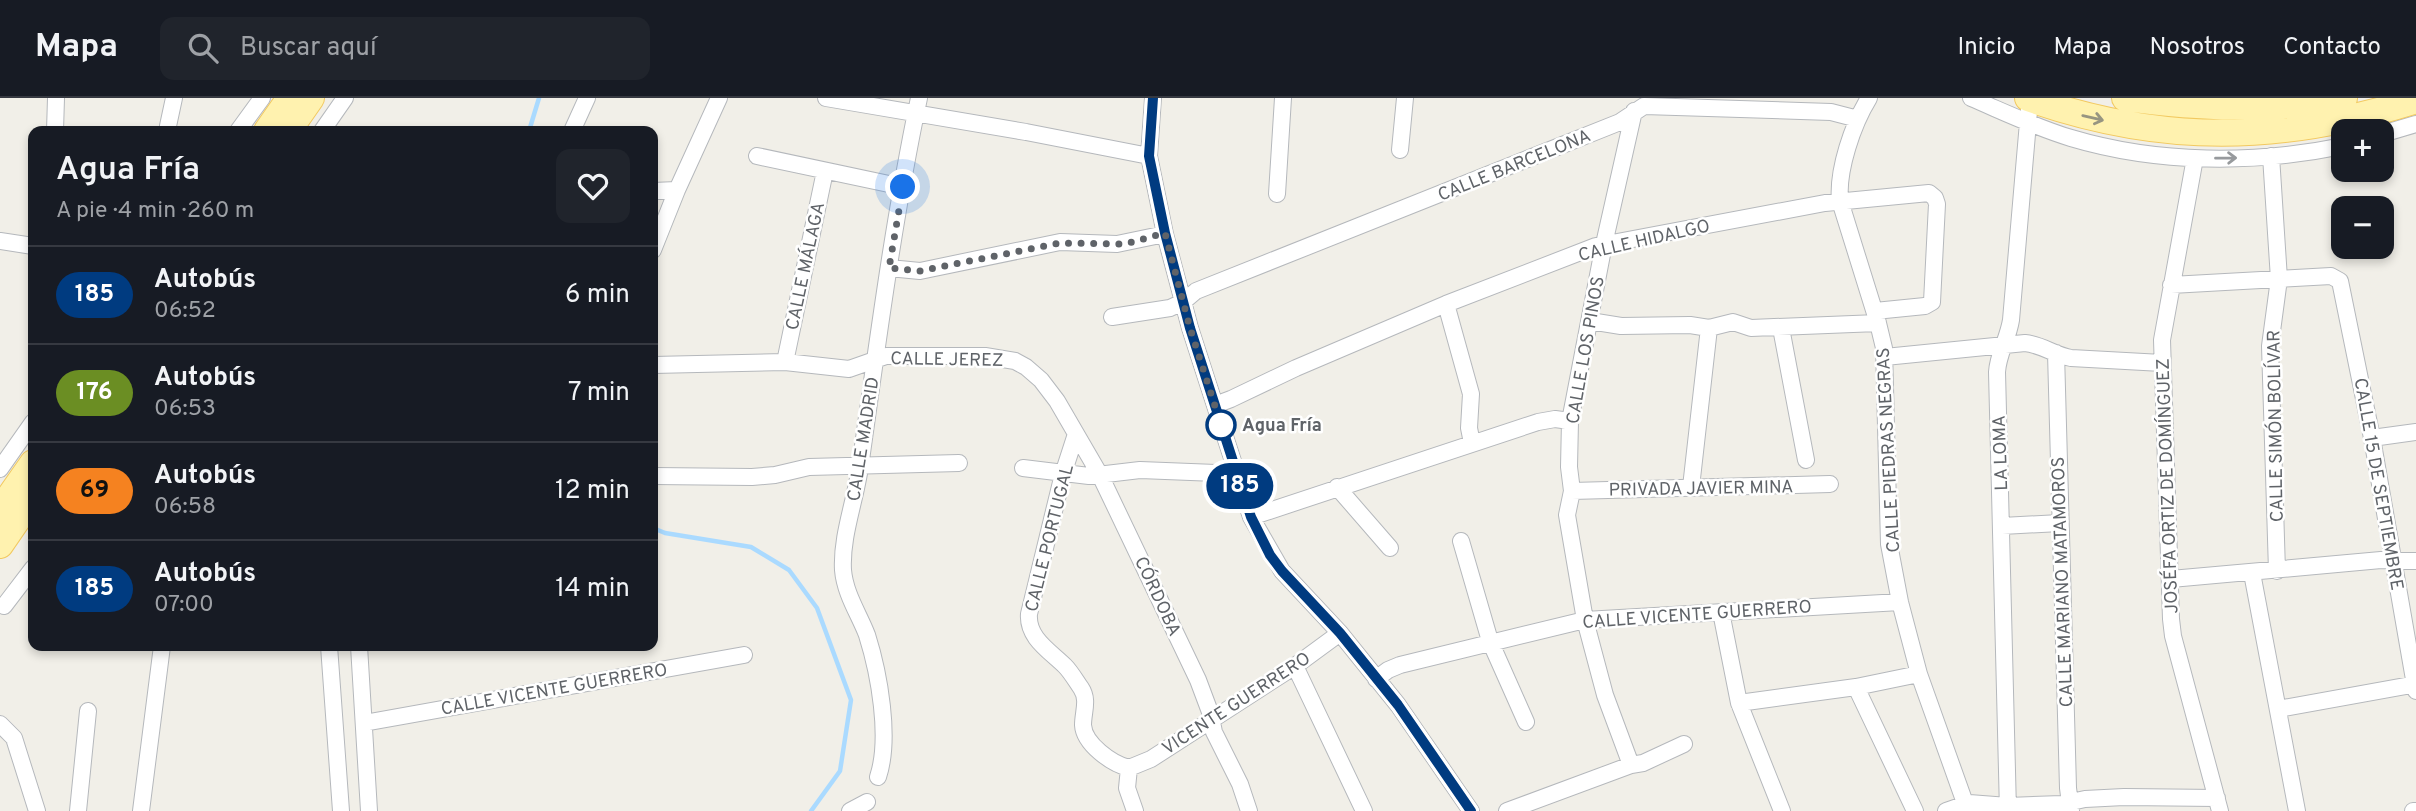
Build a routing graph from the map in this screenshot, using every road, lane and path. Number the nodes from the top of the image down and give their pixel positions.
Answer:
1 (56, 98) edge
2 (173, 98) edge
3 (262, 98) edge
4 (290, 98) edge
5 (312, 98) edge
6 (345, 98) edge
7 (586, 98) edge
8 (719, 98) edge
9 (826, 98) edge
10 (1153, 98) edge
11 (1283, 98) edge
12 (1405, 98) edge
13 (1869, 98) edge
14 (1971, 98) edge
15 (2125, 98) edge
16 (2344, 98) edge
17 (2416, 100) edge
18 (1635, 105) edge
19 (918, 106) edge
20 (2028, 106) edge
21 (1858, 119) junction
22 (2416, 124) edge
23 (55, 126) edge
24 (168, 126) dead end
25 (242, 126) edge
26 (286, 126) edge
27 (288, 126) edge
28 (326, 126) edge
29 (574, 126) edge
30 (2394, 130) edge
31 (2331, 148) edge
32 (1399, 150) dead end
33 (757, 156) dead end
34 (1149, 156) junction
35 (2272, 156) junction
36 (2195, 158) junction
37 (825, 170) junction
38 (903, 187) junction
39 (677, 190) junction
40 (658, 191) edge
41 (1277, 194) dead end
42 (1840, 201) junction
43 (1165, 233) junction
44 (658, 238) edge
45 (0, 242) edge
46 (1604, 244) junction
47 (28, 245) edge
48 (889, 268) junction
49 (2279, 279) junction
50 (2171, 285) junction
51 (1183, 302) junction
52 (1446, 304) junction
53 (1112, 317) dead end
54 (1876, 317) junction
55 (1590, 321) junction
56 (1709, 328) junction
57 (1781, 328) junction
58 (2004, 344) junction
59 (2056, 353) junction
60 (1885, 357) junction
61 (875, 360) junction
62 (785, 362) junction
63 (2162, 363) junction
64 (658, 365) edge
65 (1215, 405) junction
66 (1570, 421) junction
67 (28, 429) edge
68 (2416, 432) edge
69 (1076, 434) junction
70 (2372, 438) junction
71 (1472, 443) junction
72 (1806, 460) dead end
73 (959, 463) dead end
74 (861, 466) junction
75 (1023, 468) dead end
76 (1234, 468) junction
77 (0, 469) edge
78 (28, 470) edge
79 (1063, 474) junction
80 (1100, 475) junction
81 (658, 476) edge
82 (1830, 484) dead end
83 (1337, 487) junction
84 (1690, 487) junction
85 (1572, 491) junction
86 (28, 504) edge
87 (0, 510) edge
88 (1251, 517) junction
89 (2060, 523) junction
90 (2002, 526) junction
91 (1461, 541) dead end
92 (0, 545) edge
93 (1390, 548) dead end
94 (2392, 561) junction
95 (2416, 561) edge
96 (2277, 570) junction
97 (2252, 573) junction
98 (28, 575) edge
99 (2171, 579) junction
100 (1900, 602) junction
101 (4, 606) dead end
102 (1721, 612) junction
103 (1585, 620) junction
104 (1340, 633) junction
105 (1490, 641) junction
106 (161, 651) edge
107 (330, 651) edge
108 (359, 651) edge
109 (744, 655) dead end
110 (1296, 666) junction
111 (1919, 674) junction
112 (1377, 678) junction
113 (1856, 687) junction
114 (2416, 687) edge
115 (1739, 703) junction
116 (2278, 709) junction
117 (88, 711) dead end
118 (1211, 720) junction
119 (1525, 722) dead end
120 (365, 723) junction
121 (0, 724) edge
122 (1684, 744) dead end
123 (1631, 765) junction
124 (1129, 768) junction
125 (878, 776) dead end
126 (867, 802) dead end
127 (1965, 803) junction
128 (2218, 805) edge
129 (2070, 807) edge
130 (2008, 809) edge
131 (37, 811) edge
132 (78, 811) edge
133 (141, 811) edge
134 (341, 811) edge
135 (369, 811) edge
136 (850, 811) edge
137 (1135, 811) edge
138 (1249, 811) edge
139 (1364, 811) edge
140 (1471, 811) edge
141 (1507, 811) edge
142 (1782, 811) edge
143 (1915, 811) edge
144 (1946, 811) edge
145 (2297, 811) edge

1 - 23 street
2 - 24 street
3 - 25 street
4 - 26 main road
5 - 27 main road
6 - 28 street
7 - 29 street
8 - 39 street
9 - 19 street
10 - 34 street
11 - 41 street
12 - 32 street
13 - 21 street, CALLE PIEDRAS NEGRAS
14 - 20 street
15 - 16 main road
20 -> 17 main road
18 - 21 street, CALLE BARCELONA
18 - 46 street, CALLE LOS PINOS
18 - 51 street, CALLE BARCELONA
19 - 34 street
19 - 38 street, CALLE MADRID
20 - 36 street
20 - 58 street, LA LOMA
21 - 42 street, CALLE PIEDRAS NEGRAS
22 - 30 street
31 - 35 street
33 - 37 street
34 - 43 street
36 -> 35 street
35 - 49 street, CALLE SIMÓN BOLÍVAR
36 - 50 street, JOSÉFA ORTIZ DE DOMÍNGUEZ
37 - 38 street
37 - 62 street, CALLE MÁLAGA
38 - 48 street, CALLE MADRID
39 - 40 street
39 - 44 street
42 - 46 street, CALLE HIDALGO
42 - 54 street, CALLE PIEDRAS NEGRAS
42 - 54 street, CALLE HIDALGO
43 - 48 street
43 - 51 street
45 - 47 street
46 - 52 street, CALLE HIDALGO
46 - 55 street, CALLE LOS PINOS
48 - 61 street, CALLE MADRID
49 - 50 street
49 - 70 street, CALLE 15 DE SEPTIEMBRE
49 - 96 street, CALLE SIMÓN BOLÍVAR
50 - 63 street, JOSÉFA ORTIZ DE DOMÍNGUEZ
51 - 53 street, CALLE BARCELONA
51 - 65 street
52 - 65 street, CALLE HIDALGO
52 - 71 street
54 - 57 street
54 - 60 street, CALLE PIEDRAS NEGRAS
55 - 56 street
55 - 66 street, CALLE LOS PINOS
56 - 57 street
56 - 84 street
57 - 72 street
58 - 59 street
58 - 60 street
58 - 90 street, LA LOMA
59 - 63 street
59 - 89 street, CALLE MARIANO MATAMOROS
60 - 100 street, CALLE PIEDRAS NEGRAS
61 - 62 street, CALLE JEREZ
61 - 69 street, CALLE JEREZ
61 - 74 street, CALLE MADRID
62 - 64 street, CALLE JEREZ
63 - 99 street, JOSÉFA ORTIZ DE DOMÍNGUEZ
65 - 76 street
66 - 71 street
66 - 85 street, CALLE LOS PINOS
67 - 77 street
68 - 70 street
69 - 79 street, CALLE PORTUGAL
69 - 80 street, CALLE JEREZ
70 - 94 street, CALLE 15 DE SEPTIEMBRE
71 - 83 street
73 - 74 street
74 - 81 street
74 - 125 street, CALLE MADRID
75 - 79 street
76 - 80 street
76 - 88 street
78 - 87 main road
79 - 80 street
79 - 124 street, CALLE PORTUGAL
80 - 118 street, CÓRDOBA
82 - 84 street, PRIVADA JAVIER MINA
83 - 88 street
83 - 93 street
84 - 85 street, PRIVADA JAVIER MINA
85 - 103 street, CALLE LOS PINOS
86 - 92 main road
88 - 104 street
89 - 90 street
89 - 129 street, CALLE MARIANO MATAMOROS
90 - 130 street, LA LOMA
91 - 105 street
94 - 95 street
94 - 96 street
94 - 114 street, CALLE 15 DE SEPTIEMBRE
96 - 97 street
97 - 99 street
97 - 116 street
98 - 101 street
99 - 128 street, JOSÉFA ORTIZ DE DOMÍNGUEZ
100 - 102 street, CALLE VICENTE GUERRERO
100 - 111 street, CALLE PIEDRAS NEGRAS
102 - 103 street, CALLE VICENTE GUERRERO
102 - 115 street
103 - 105 street, CALLE VICENTE GUERRERO
103 - 123 street, CALLE LOS PINOS
104 - 110 street, VICENTE GUERRERO
104 - 112 street
105 - 112 street, CALLE VICENTE GUERRERO
105 - 119 street
106 - 133 street
107 - 134 street
108 - 120 street
109 - 120 street, CALLE VICENTE GUERRERO
110 - 118 street, VICENTE GUERRERO
110 - 139 street
111 - 113 street
111 - 127 street, CALLE PIEDRAS NEGRAS
112 - 140 street
113 - 115 street
113 - 143 street
114 - 116 street
115 - 142 street
116 - 145 street
117 - 132 street
118 - 124 street, VICENTE GUERRERO
118 - 138 street, CÓRDOBA
120 - 135 street
121 - 131 street
122 - 123 street
123 - 141 street
124 - 137 street
126 - 136 street
127 - 130 street
127 - 144 street
128 - 129 street
129 - 130 street

